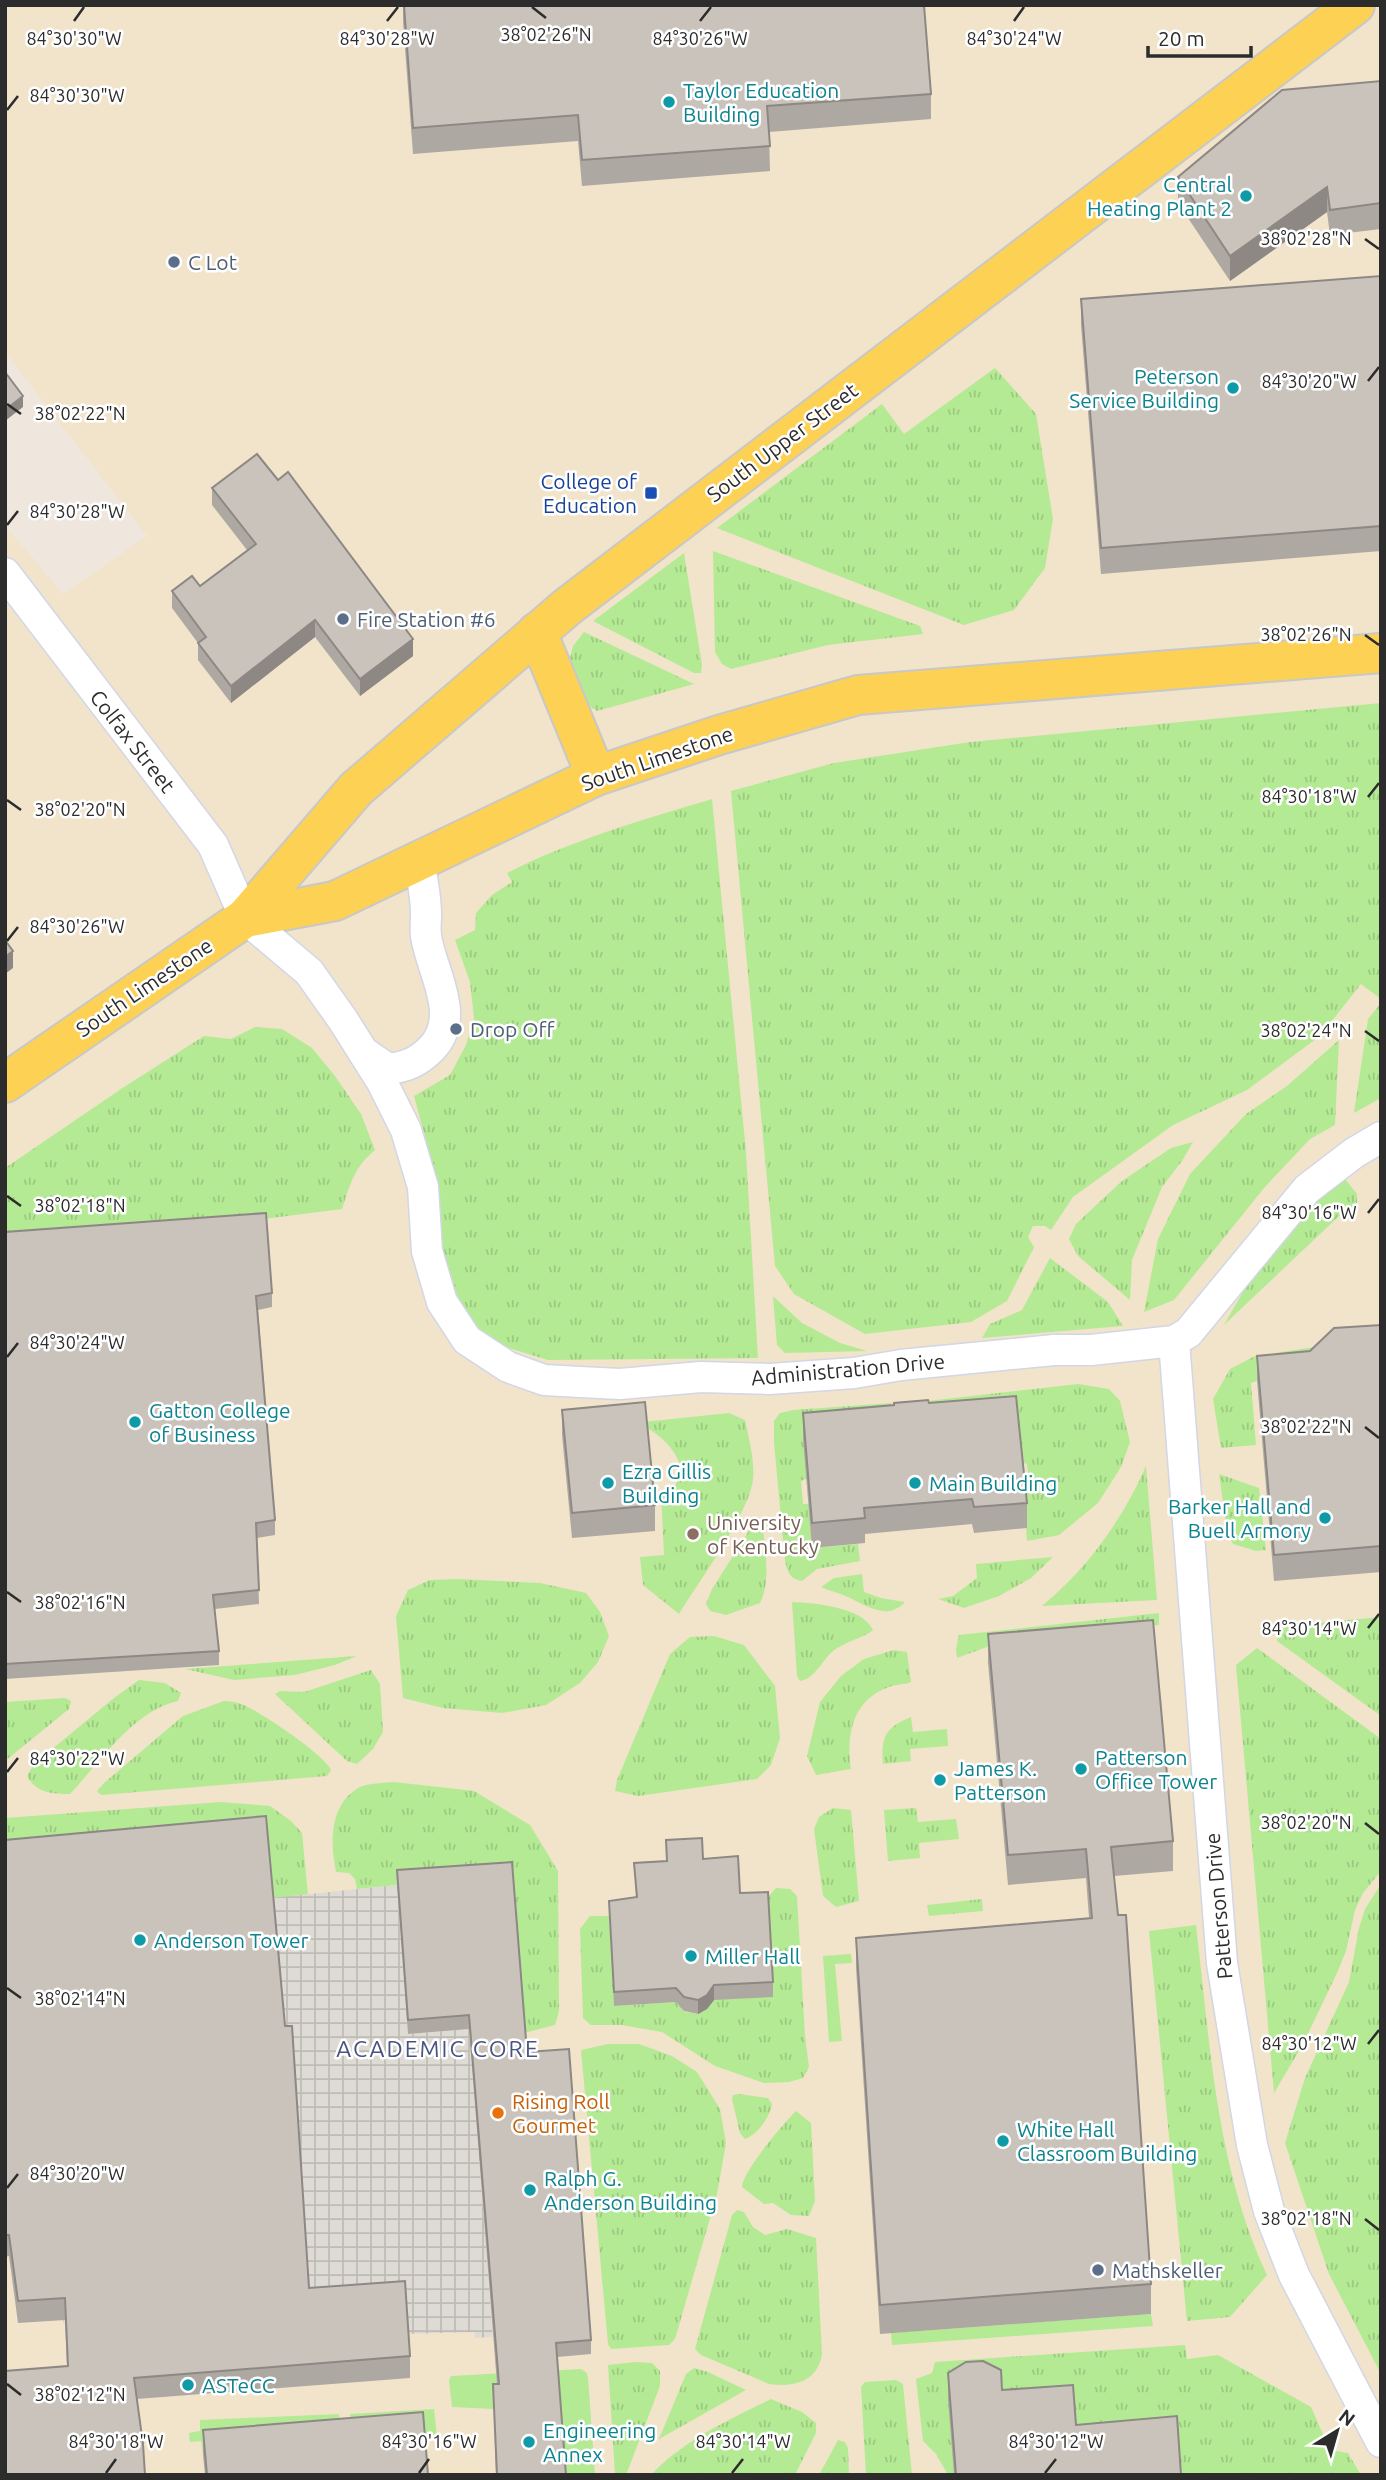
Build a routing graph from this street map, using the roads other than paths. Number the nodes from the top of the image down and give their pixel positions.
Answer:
1 (1355, 5) edge
2 (5, 573) edge
3 (537, 632) junction
4 (1381, 653) edge
5 (596, 776) junction
6 (419, 860) junction
7 (245, 918) junction
8 (363, 1051) junction
9 (5, 1083) edge
10 (1381, 1137) edge
11 (1174, 1341) junction
12 (1381, 2442) edge

1 - 3 main road, South Upper Street
2 - 7 street, Colfax Street
3 - 5 main road
3 - 7 main road, South Upper Street
4 - 5 main road, South Limestone
5 - 6 main road, South Limestone
6 - 7 main road, South Limestone
6 - 8 street, Administration Drive
7 - 8 street, Administration Drive
7 - 9 main road, South Limestone
8 - 11 street, Administration Drive
10 - 11 street
11 - 12 street, Patterson Drive

